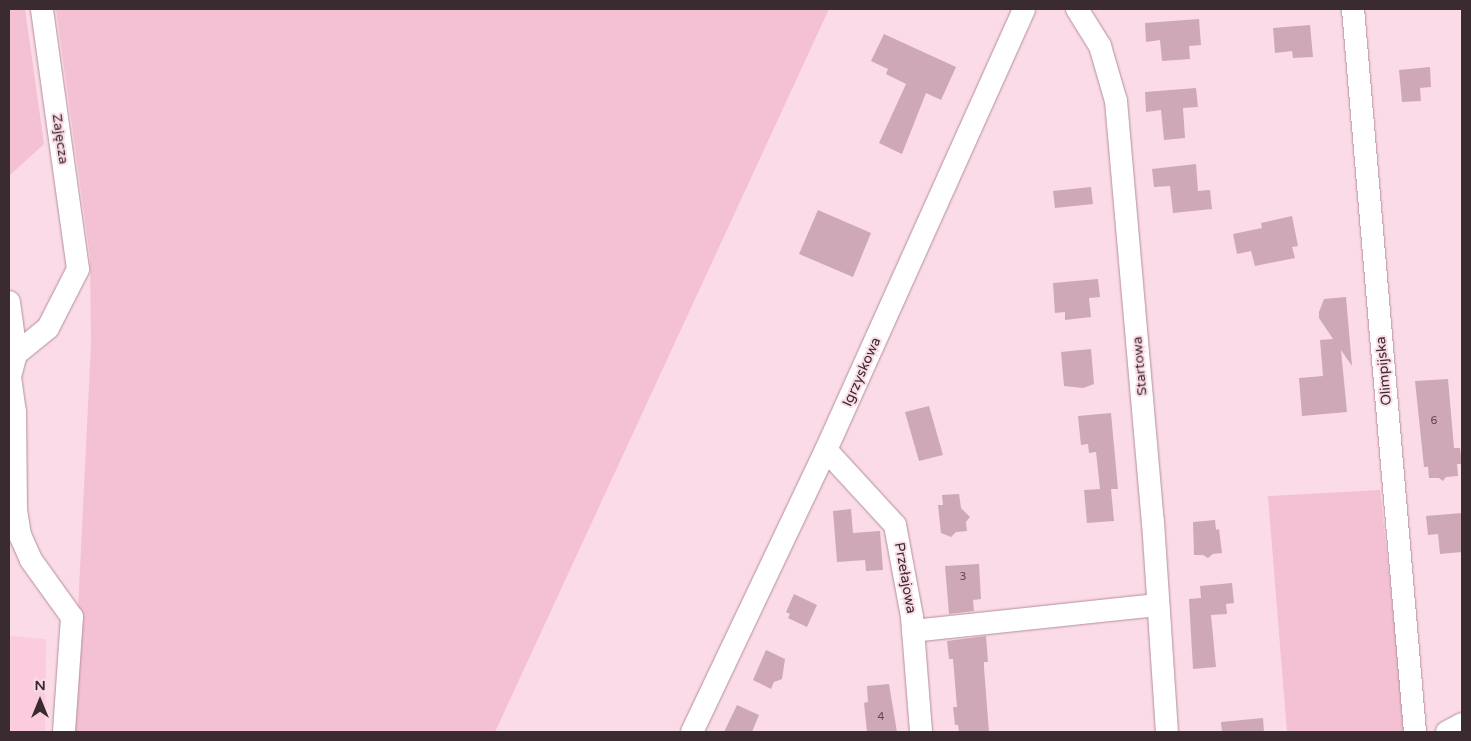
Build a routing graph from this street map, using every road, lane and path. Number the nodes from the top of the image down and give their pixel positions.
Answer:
1 (42, 9) edge
2 (1024, 9) edge
3 (1077, 9) edge
4 (1353, 9) edge
5 (9, 302) edge
6 (11, 369) edge
7 (826, 450) junction
8 (1158, 605) junction
9 (913, 631) junction
10 (1462, 724) edge
11 (64, 732) edge
12 (692, 732) edge
13 (921, 732) edge
14 (1167, 732) edge
15 (1415, 732) edge
16 (1447, 732) edge

1 - 6 street, Zajęcza
2 - 7 street, Igrzyskowa
3 - 8 street, Startowa
4 - 15 street, Olimpijska
5 - 6 street
6 - 11 street
7 - 9 street, Przełajowa
7 - 12 street, Igrzyskowa
8 - 9 street
8 - 14 street, Startowa
9 - 13 street, Przełajowa
10 - 16 street

